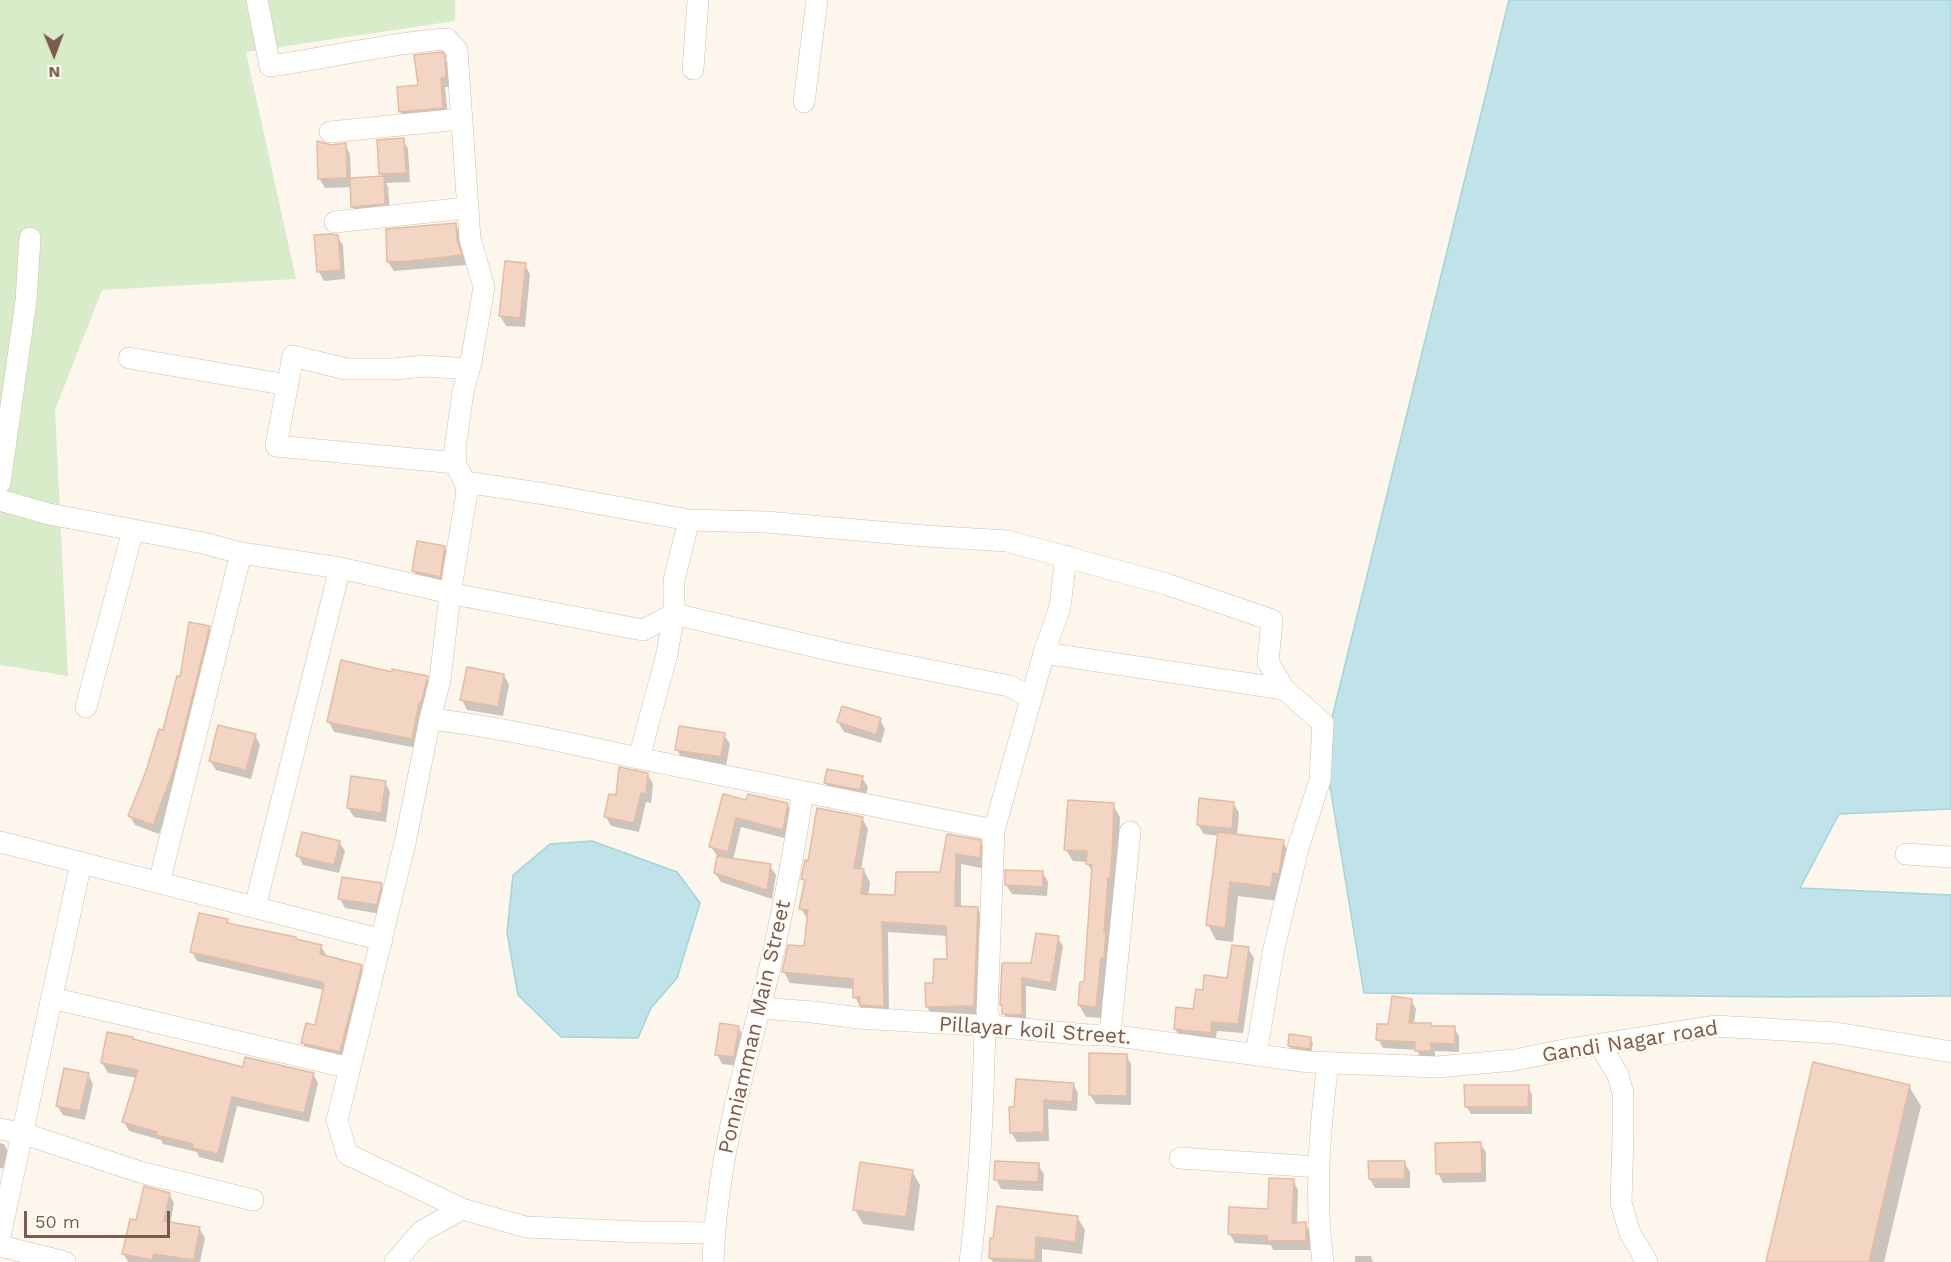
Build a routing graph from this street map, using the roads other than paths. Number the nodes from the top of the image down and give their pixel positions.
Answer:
1 (257, 0) edge
2 (698, 0) edge
3 (817, 0) edge
4 (693, 69) dead end
5 (804, 102) dead end
6 (460, 119) junction
7 (330, 132) dead end
8 (466, 208) junction
9 (335, 222) dead end
10 (30, 238) dead end
11 (129, 358) dead end
12 (469, 369) junction
13 (288, 386) junction
14 (460, 473) junction
15 (0, 483) edge
16 (0, 500) edge
17 (689, 520) junction
18 (133, 530) junction
19 (241, 553) junction
20 (1066, 556) junction
21 (340, 568) junction
22 (450, 594) junction
23 (674, 614) junction
24 (1044, 653) junction
25 (1284, 689) junction
26 (1031, 697) junction
27 (86, 707) dead end
28 (430, 719) junction
29 (639, 758) junction
30 (803, 792) junction
31 (994, 830) junction
32 (1130, 832) dead end
33 (0, 842) edge
34 (1906, 854) dead end
35 (1951, 857) edge
36 (81, 863) junction
37 (159, 883) junction
38 (255, 907) junction
39 (382, 940) junction
40 (52, 998) junction
41 (760, 1008) junction
42 (988, 1025) junction
43 (1110, 1035) junction
44 (1600, 1045) junction
45 (1951, 1052) edge
46 (1256, 1054) junction
47 (1319, 1063) junction
48 (350, 1068) junction
49 (0, 1129) edge
50 (22, 1133) junction
51 (1180, 1158) dead end
52 (1319, 1167) junction
53 (253, 1200) dead end
54 (462, 1209) junction
55 (714, 1233) junction
56 (0, 1236) edge
57 (0, 1245) edge
58 (65, 1262) edge
59 (395, 1262) edge
60 (713, 1262) edge
61 (970, 1262) edge
62 (1323, 1262) edge
63 (1647, 1262) edge

1 - 6 street
2 - 4 street
3 - 5 street
6 - 7 street
6 - 8 street
8 - 9 street
8 - 12 street
10 - 15 street
11 - 13 street
12 - 13 street
12 - 14 street
13 - 14 street
14 - 17 street
14 - 22 street
16 - 18 street
17 - 20 street
17 - 23 street
18 - 19 street
18 - 27 street
19 - 21 street
19 - 37 street
20 - 24 street
20 - 25 street
21 - 22 street
21 - 38 street
22 - 23 street
22 - 28 street
23 - 26 street
23 - 29 street
24 - 25 street
24 - 26 street
25 - 46 street
26 - 31 street
28 - 29 street
28 - 39 street
29 - 30 street
30 - 31 street
30 - 41 street, Ponniamman Main Street
31 - 42 street
32 - 43 street
33 - 36 street
34 - 35 street
36 - 37 street
36 - 40 street
37 - 38 street
38 - 39 street
39 - 48 street
40 - 48 street
40 - 50 street
41 - 42 street, Pillayar koil Street.
41 - 55 street, Ponniamman Main Street
42 - 43 street, Pillayar koil Street.
42 - 61 street
43 - 46 street, Pillayar koil Street.
44 - 45 street, Gandi Nagar road
44 - 47 street, Gandi Nagar road
44 - 63 street
46 - 47 street, Pillayar koil Street.
47 - 52 street
48 - 54 street
49 - 50 street
50 - 53 street
50 - 56 street
51 - 52 street
52 - 62 street
54 - 55 street
54 - 59 street
55 - 60 street, Ponniamman Main Street
57 - 58 street

